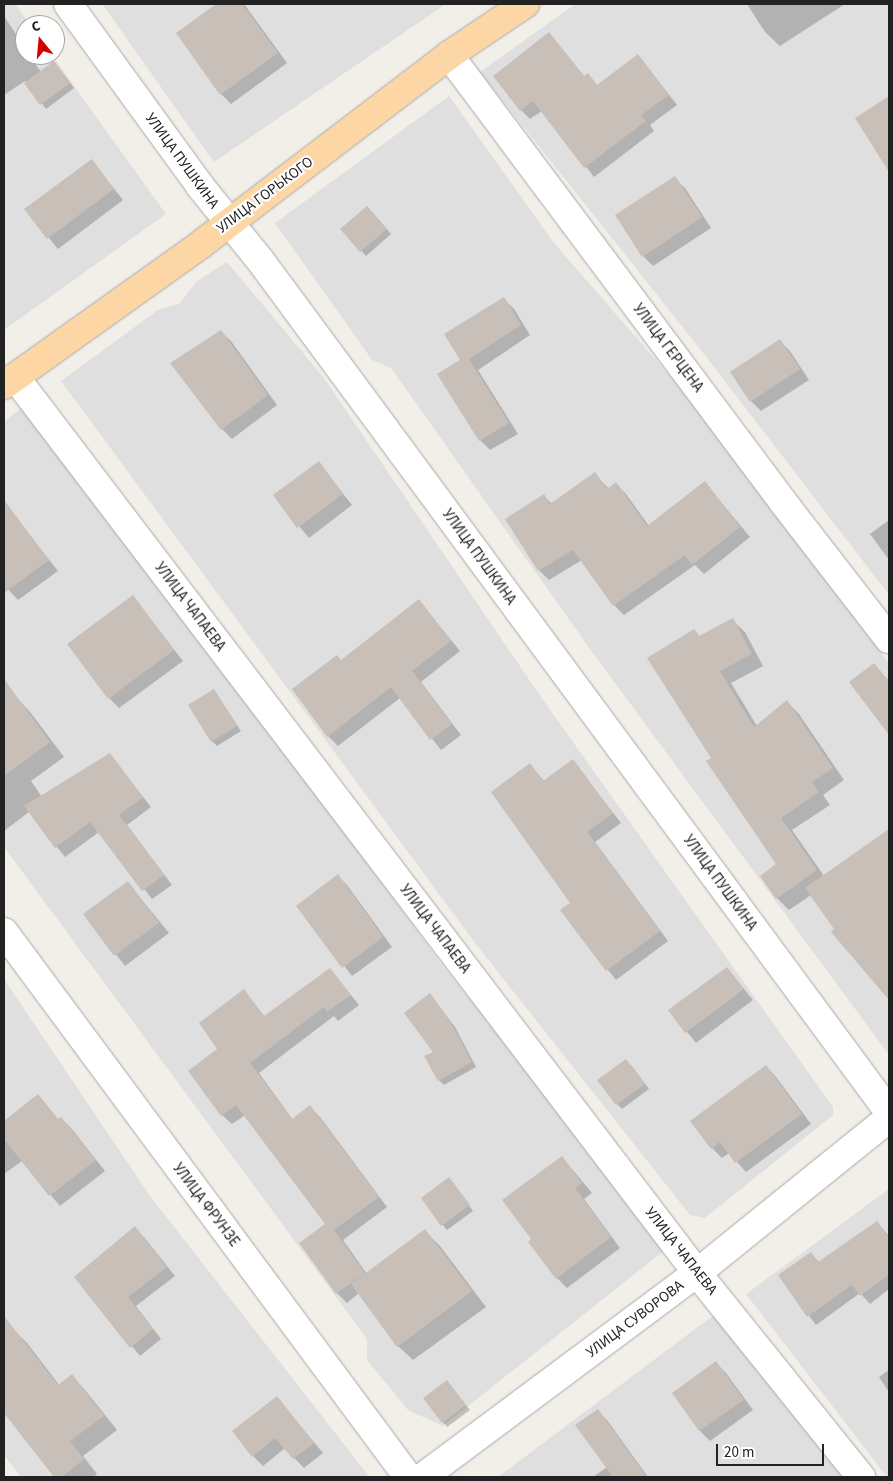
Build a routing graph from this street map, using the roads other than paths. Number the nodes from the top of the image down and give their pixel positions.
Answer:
1 (68, 4) edge
2 (525, 4) edge
3 (449, 55) junction
4 (228, 223) junction
5 (9, 381) edge
6 (889, 639) edge
7 (4, 932) edge
8 (889, 1112) edge
9 (889, 1118) edge
10 (697, 1273) junction
11 (408, 1477) edge
12 (423, 1477) edge
13 (861, 1477) edge

1 - 4 street, УЛИЦА ПУШКИНА
2 - 3 main road, УЛИЦА ГОРЬКОГО
3 - 4 main road, УЛИЦА ГОРЬКОГО
3 - 6 street, УЛИЦА ГЕРЦЕНА
4 - 5 main road, УЛИЦА ГОРЬКОГО
4 - 8 street, УЛИЦА ПУШКИНА
5 - 10 street, УЛИЦА ЧАПАЕВА
7 - 11 street, УЛИЦА ФРУНЗЕ
9 - 10 street, УЛИЦА СУВОРОВА
10 - 12 street, УЛИЦА СУВОРОВА
10 - 13 street, УЛИЦА ЧАПАЕВА

